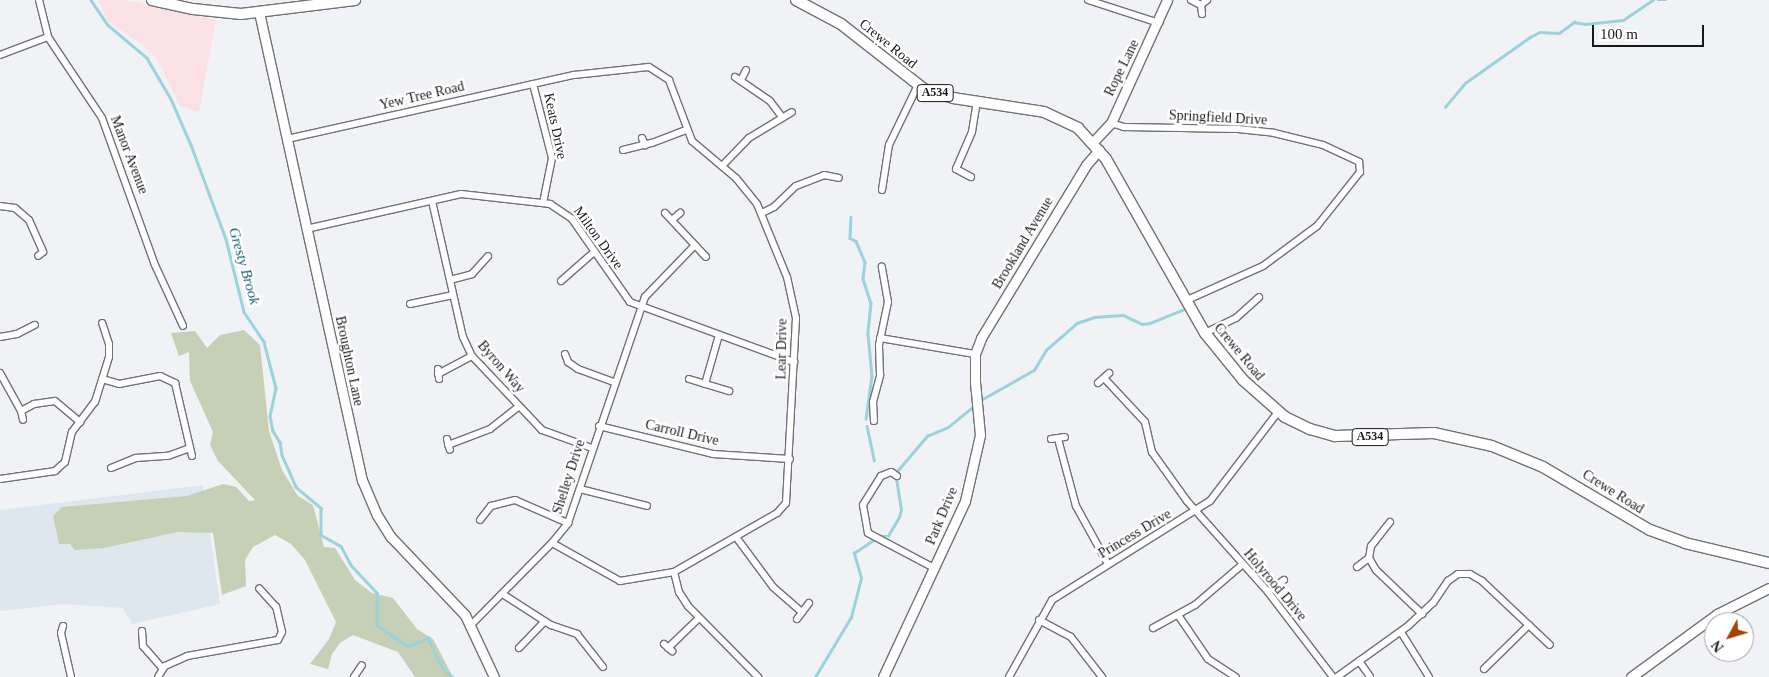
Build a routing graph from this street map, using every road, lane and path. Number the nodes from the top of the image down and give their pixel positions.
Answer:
1 (39, 0) edge
2 (152, 0) edge
3 (355, 0) edge
4 (796, 0) edge
5 (1088, 0) edge
6 (1167, 0) edge
7 (1191, 0) edge
8 (1207, 0) edge
9 (809, 3) edge
10 (289, 5) edge
11 (1201, 5) junction
12 (260, 12) junction
13 (1202, 14) dead end
14 (1159, 23) junction
15 (48, 37) junction
16 (0, 56) edge
17 (746, 70) dead end
18 (563, 78) joint
19 (533, 84) junction
20 (918, 85) junction
21 (977, 101) junction
22 (792, 112) dead end
23 (782, 117) junction
24 (1111, 122) junction
25 (686, 130) junction
26 (642, 138) dead end
27 (287, 139) junction
28 (645, 145) junction
29 (1096, 146) junction
30 (623, 150) dead end
31 (722, 166) junction
32 (836, 175) dead end
33 (971, 177) dead end
34 (882, 190) dead end
35 (432, 201) junction
36 (543, 203) junction
37 (0, 206) edge
38 (665, 213) dead end
39 (680, 213) dead end
40 (762, 213) junction
41 (672, 220) junction
42 (306, 229) junction
43 (695, 245) junction
44 (594, 252) junction
45 (43, 253) dead end
46 (706, 257) dead end
47 (484, 258) dead end
48 (882, 267) dead end
49 (450, 280) junction
50 (562, 281) dead end
51 (453, 295) junction
52 (1259, 297) dead end
53 (1185, 301) junction
54 (410, 304) dead end
55 (641, 306) junction
56 (102, 323) dead end
57 (35, 325) dead end
58 (183, 326) dead end
59 (1205, 334) junction
60 (719, 335) junction
61 (0, 337) edge
62 (880, 338) junction
63 (565, 354) dead end
64 (975, 354) junction
65 (472, 356) junction
66 (794, 362) junction
67 (0, 373) edge
68 (438, 374) dead end
69 (102, 379) junction
70 (689, 379) dead end
71 (614, 382) junction
72 (1098, 383) dead end
73 (705, 384) junction
74 (729, 391) dead end
75 (519, 406) junction
76 (21, 411) junction
77 (1278, 412) junction
78 (23, 420) dead end
79 (874, 421) dead end
80 (80, 422) junction
81 (599, 426) junction
82 (1065, 437) dead end
83 (448, 445) dead end
84 (190, 448) junction
85 (592, 448) junction
86 (192, 456) dead end
87 (790, 459) junction
88 (111, 468) dead end
89 (897, 476) dead end
90 (0, 479) edge
91 (580, 489) junction
92 (647, 506) dead end
93 (1195, 511) junction
94 (480, 515) dead end
95 (1390, 522) dead end
96 (568, 523) junction
97 (736, 537) junction
98 (552, 543) junction
99 (1369, 558) junction
100 (1769, 563) edge
101 (1108, 564) junction
102 (1243, 564) junction
103 (1357, 566) dead end
104 (934, 568) junction
105 (674, 572) junction
106 (1284, 580) dead end
107 (259, 588) dead end
108 (1769, 588) edge
109 (1268, 592) junction
110 (504, 594) junction
111 (809, 603) dead end
112 (802, 612) junction
113 (1422, 614) junction
114 (1178, 616) junction
115 (699, 618) junction
116 (797, 619) dead end
117 (1039, 620) junction
118 (545, 622) junction
119 (1529, 625) junction
120 (63, 626) dead end
121 (472, 626) junction
122 (1153, 628) dead end
123 (142, 631) dead end
124 (1401, 632) junction
125 (1550, 644) dead end
126 (518, 648) dead end
127 (668, 648) dead end
128 (1359, 661) junction
129 (362, 664) dead end
130 (604, 667) dead end
131 (162, 668) junction
132 (1484, 669) dead end
133 (752, 675) edge
134 (70, 677) edge
135 (158, 677) edge
136 (354, 677) edge
137 (494, 677) edge
138 (883, 677) edge
139 (1009, 677) edge
140 (1102, 677) edge
141 (1236, 677) edge
142 (1332, 677) edge
143 (1337, 677) edge
144 (1370, 677) edge
145 (1429, 677) edge
146 (1631, 677) edge

1 - 15 street, Manor Avenue
2 - 12 main road
3 - 10 main road
4 - 9 main road, Crewe Road / A534
5 - 14 street
6 - 14 street, Rope Lane
7 - 11 street
8 - 11 street
9 - 20 main road, Crewe Road / A534
10 - 12 main road
11 - 13 street
12 - 27 street, Broughton Lane
14 - 24 street, Rope Lane
15 - 16 street
15 - 58 street, Manor Avenue
17 - 23 street
18 - 19 street, Yew Tree Road
18 - 25 street, Lear Drive
19 - 27 street, Yew Tree Road
19 - 36 street, Keats Drive
20 - 21 main road, Crewe Road / A534
20 - 34 street
21 - 29 main road, Crewe Road / A534
21 - 33 street
22 - 23 street
23 - 31 street
24 - 29 street, Rope Lane
24 - 53 street, Springfield Drive
25 - 28 street
25 - 31 street, Lear Drive
26 - 28 street
27 - 42 street, Broughton Lane
28 - 30 street
29 - 53 main road, Crewe Road / A534
29 - 64 street, Brookland Avenue
31 - 40 street, Lear Drive
32 - 40 street
35 - 36 street, Milton Drive
35 - 42 street, Milton Drive
35 - 49 street, Byron Way
36 - 44 street, Milton Drive
37 - 45 street
38 - 41 street
39 - 41 street
40 - 66 street, Lear Drive
41 - 43 street
42 - 121 street, Broughton Lane
43 - 46 street
43 - 55 street, Shelley Drive
44 - 50 street
44 - 55 street, Milton Drive
47 - 49 street
48 - 62 street
49 - 51 street, Byron Way
51 - 54 street
51 - 65 street, Byron Way
52 - 59 street
53 - 59 main road, Crewe Road / A534
55 - 60 street, Milton Drive
55 - 71 street, Shelley Drive
56 - 69 street
57 - 61 street
59 - 77 main road, Crewe Road / A534
60 - 66 street, Milton Drive
60 - 73 street
62 - 64 street
62 - 79 street
63 - 71 street
64 - 104 street, Park Drive
65 - 68 street
65 - 75 street, Byron Way
66 - 87 street, Lear Drive
67 - 76 street
69 - 80 street
69 - 84 street
70 - 73 street
71 - 81 street, Shelley Drive
72 - 93 street, Holyrood Drive
73 - 74 street
75 - 83 street
75 - 85 street, Byron Way
76 - 78 street
76 - 80 street
77 - 93 street, Princess Drive
77 - 100 main road, Crewe Road / A534
80 - 90 street
81 - 85 street, Shelley Drive
81 - 87 street, Carroll Drive
82 - 101 street
84 - 86 street
84 - 88 street
85 - 91 street, Shelley Drive
87 - 97 street, Lear Drive
89 - 104 street
91 - 92 street
91 - 96 street, Shelley Drive
93 - 101 street, Princess Drive
93 - 102 street, Holyrood Drive
94 - 96 street
95 - 99 street
96 - 98 street, Shelley Drive
97 - 105 street, Lear Drive
97 - 112 street
98 - 105 street, Lear Drive
98 - 110 street, Shelley Drive
99 - 103 street
99 - 113 street
101 - 117 street, Princess Drive
102 - 109 street, Holyrood Drive
102 - 114 street
104 - 138 street, Park Drive
105 - 115 street
106 - 109 street
107 - 131 street
108 - 146 street
109 - 142 street, Holyrood Drive
110 - 118 street
110 - 121 street, Shelley Drive
111 - 112 street
112 - 116 street
113 - 119 street
113 - 124 street
114 - 122 street
114 - 141 street
115 - 127 street
115 - 133 street
117 - 139 street, Princess Drive
117 - 140 street
118 - 126 street
118 - 130 street
119 - 125 street
119 - 132 street
120 - 134 street
121 - 137 street, Broughton Lane
123 - 131 street
124 - 128 street
124 - 145 street
128 - 143 street
128 - 144 street
129 - 136 street
131 - 135 street

